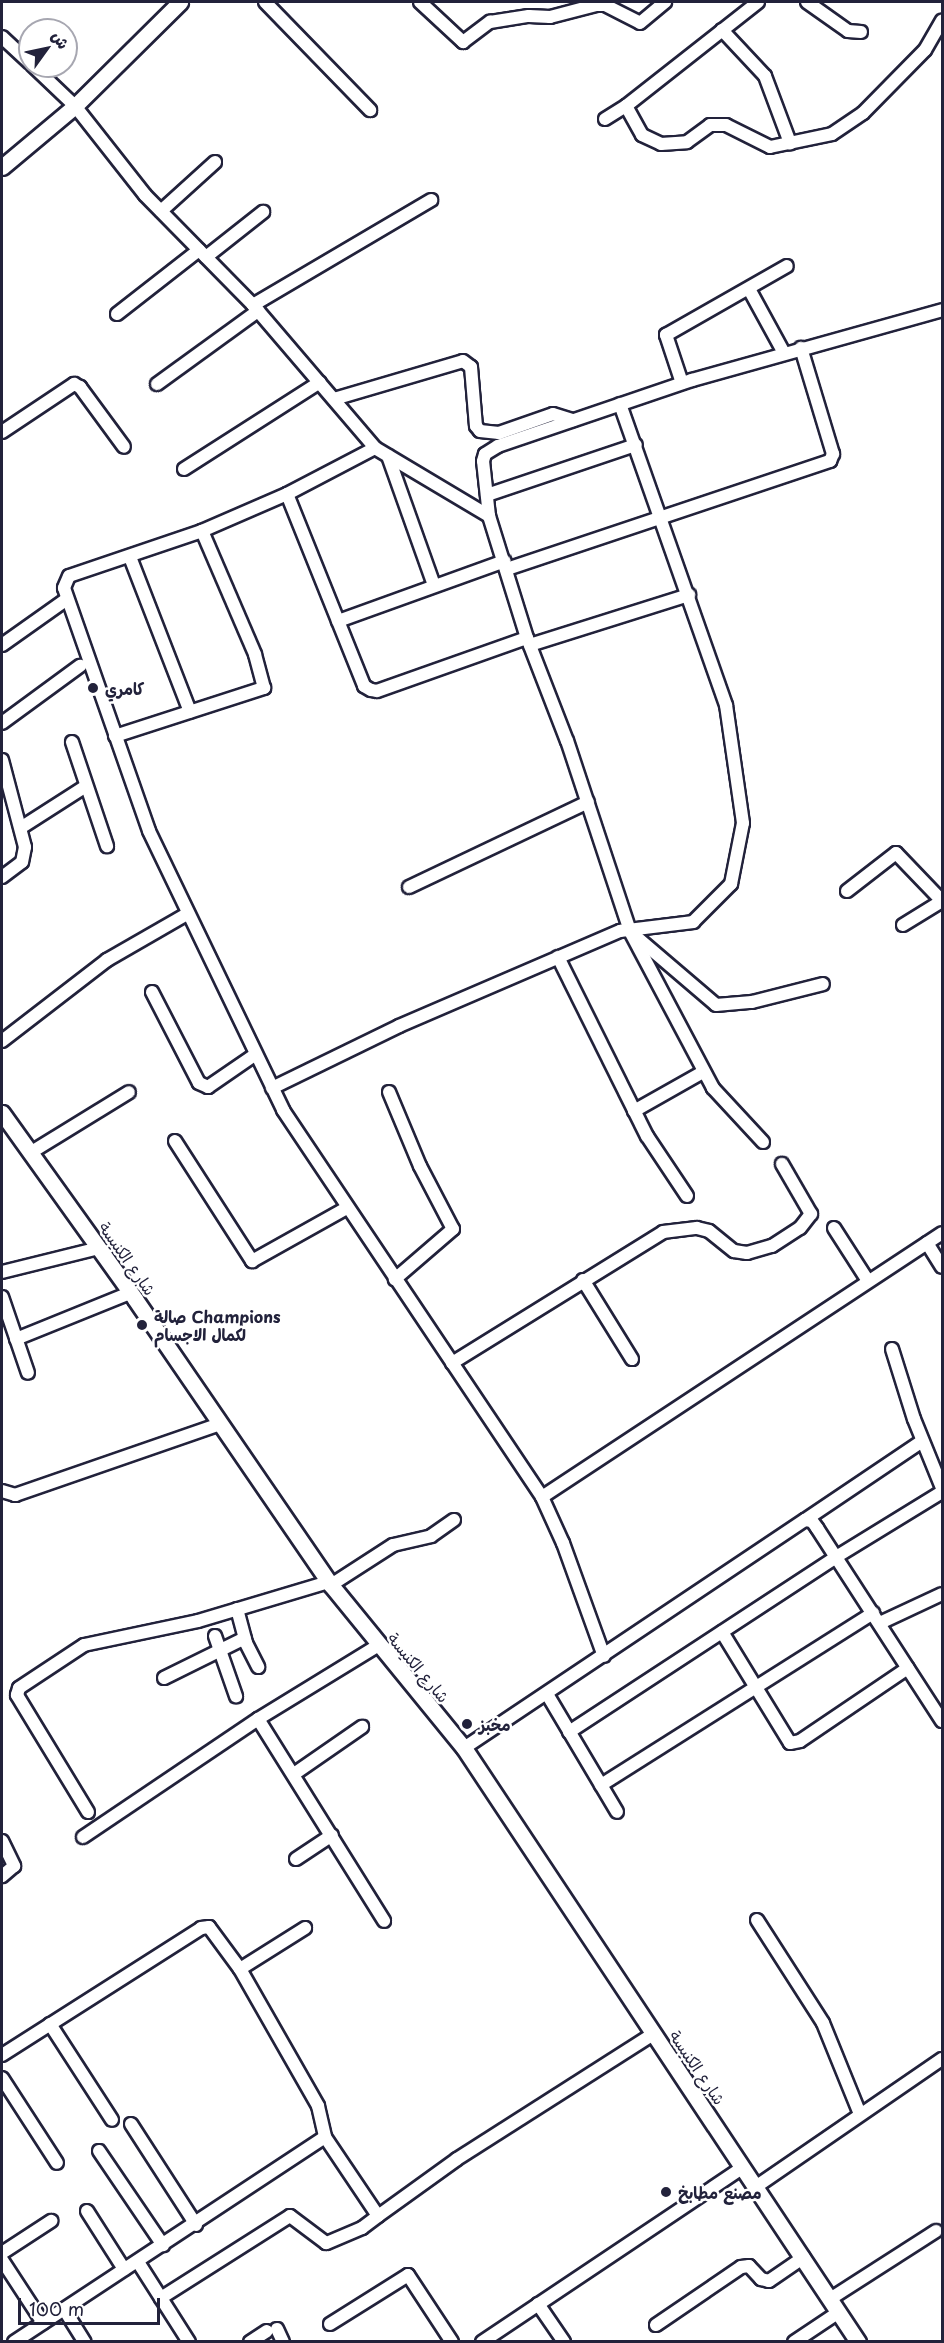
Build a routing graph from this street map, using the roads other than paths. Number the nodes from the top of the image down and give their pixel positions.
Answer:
1 (180, 2) edge
2 (265, 2) edge
3 (420, 2) edge
4 (666, 2) edge
5 (758, 2) edge
6 (807, 2) edge
7 (942, 20) edge
8 (722, 30) junction
9 (861, 32) dead end
10 (2, 37) edge
11 (18, 52) edge
12 (46, 78) edge
13 (75, 106) junction
14 (626, 106) junction
15 (370, 110) dead end
16 (605, 119) dead end
17 (790, 143) junction
18 (215, 162) dead end
19 (2, 167) edge
20 (430, 200) dead end
21 (160, 211) junction
22 (263, 212) dead end
23 (202, 254) junction
24 (787, 267) dead end
25 (749, 289) junction
26 (256, 308) junction
27 (942, 310) edge
28 (117, 314) dead end
29 (801, 348) junction
30 (784, 353) junction
31 (320, 382) junction
32 (682, 383) junction
33 (157, 384) dead end
34 (334, 399) junction
35 (620, 404) junction
36 (573, 420) junction
37 (2, 432) edge
38 (636, 445) junction
39 (124, 447) dead end
40 (375, 448) junction
41 (388, 456) junction
42 (184, 469) dead end
43 (287, 494) junction
44 (487, 495) junction
45 (489, 516) junction
46 (663, 519) junction
47 (202, 531) junction
48 (130, 557) junction
49 (506, 565) junction
50 (434, 585) junction
51 (689, 594) junction
52 (67, 599) junction
53 (338, 621) junction
54 (528, 642) junction
55 (2, 645) edge
56 (80, 666) dead end
57 (190, 712) junction
58 (2, 723) edge
59 (115, 735) junction
60 (72, 742) dead end
61 (2, 760) edge
62 (86, 786) junction
63 (588, 802) junction
64 (22, 827) junction
65 (107, 846) dead end
66 (2, 877) edge
67 (409, 888) dead end
68 (847, 891) dead end
69 (942, 901) edge
70 (188, 914) junction
71 (903, 925) dead end
72 (629, 930) junction
73 (558, 957) junction
74 (823, 984) dead end
75 (152, 992) dead end
76 (2, 1041) edge
77 (256, 1054) junction
78 (703, 1072) junction
79 (272, 1088) junction
80 (129, 1092) dead end
81 (389, 1092) dead end
82 (634, 1111) junction
83 (2, 1113) edge
84 (175, 1141) dead end
85 (763, 1142) dead end
86 (30, 1153) junction
87 (782, 1164) dead end
88 (687, 1196) dead end
89 (348, 1208) junction
90 (834, 1228) dead end
91 (942, 1233) edge
92 (927, 1243) junction
93 (99, 1248) junction
94 (942, 1267) edge
95 (2, 1272) edge
96 (396, 1279) junction
97 (583, 1280) junction
98 (868, 1281) junction
99 (130, 1293) junction
100 (2, 1297) edge
101 (16, 1339) junction
102 (892, 1349) dead end
103 (632, 1359) dead end
104 (452, 1363) junction
105 (28, 1373) dead end
106 (220, 1424) junction
107 (922, 1441) junction
108 (942, 1490) edge
109 (2, 1491) edge
110 (542, 1497) junction
111 (454, 1520) dead end
112 (805, 1520) junction
113 (836, 1557) junction
114 (330, 1584) junction
115 (942, 1594) edge
116 (237, 1609) junction
117 (876, 1618) junction
118 (722, 1632) junction
119 (215, 1636) dead end
120 (245, 1638) junction
121 (377, 1646) junction
122 (220, 1651) junction
123 (604, 1656) junction
124 (258, 1667) dead end
125 (908, 1668) junction
126 (164, 1678) dead end
127 (755, 1687) junction
128 (547, 1694) junction
129 (236, 1696) dead end
130 (938, 1705) edge
131 (258, 1719) junction
132 (942, 1721) edge
133 (362, 1727) dead end
134 (569, 1732) junction
135 (464, 1748) junction
136 (294, 1774) junction
137 (601, 1785) junction
138 (88, 1812) dead end
139 (617, 1812) dead end
140 (332, 1834) junction
141 (83, 1837) dead end
142 (2, 1841) edge
143 (296, 1859) dead end
144 (2, 1876) edge
145 (758, 1920) dead end
146 (384, 1921) dead end
147 (305, 1928) dead end
148 (240, 1969) junction
149 (50, 2024) junction
150 (653, 2034) junction
151 (4, 2049) edge
152 (942, 2059) edge
153 (2, 2078) edge
154 (860, 2114) junction
155 (112, 2120) dead end
156 (131, 2124) dead end
157 (325, 2137) junction
158 (99, 2151) dead end
159 (57, 2163) dead end
160 (743, 2167) junction
161 (757, 2186) junction
162 (87, 2211) dead end
163 (378, 2216) junction
164 (51, 2221) dead end
165 (196, 2225) junction
166 (936, 2231) dead end
167 (163, 2245) junction
168 (2, 2253) edge
169 (804, 2257) junction
170 (2, 2260) edge
171 (138, 2262) junction
172 (124, 2269) junction
173 (161, 2298) junction
174 (538, 2304) junction
175 (835, 2305) junction
176 (64, 2309) junction
177 (43, 2323) junction
178 (330, 2324) dead end
179 (656, 2325) dead end
180 (14, 2342) edge
181 (85, 2342) edge
182 (189, 2342) edge
183 (250, 2342) edge
184 (284, 2342) edge
185 (452, 2342) edge
186 (482, 2342) edge
187 (564, 2342) edge
188 (794, 2342) edge
189 (858, 2342) edge

1 - 13 main road
2 - 15 street
3 - 4 street
5 - 8 street
6 - 9 street
7 - 17 street
8 - 14 street
8 - 17 street
10 - 11 street
12 - 13 street
13 - 19 main road
13 - 21 street
14 - 16 street
14 - 17 street
18 - 21 street
20 - 26 street
21 - 23 street
22 - 23 street
23 - 26 street
23 - 28 street
24 - 25 street
25 - 30 street
25 - 32 street
26 - 31 street
26 - 33 street
27 - 29 street
29 - 30 street
29 - 46 street
30 - 32 street
31 - 34 street
31 - 42 street
32 - 35 street
34 - 36 street
34 - 40 street
35 - 36 street
35 - 38 street
36 - 44 street
37 - 39 street
38 - 44 street
38 - 46 street
40 - 41 street
40 - 43 street
41 - 45 street
41 - 50 street
43 - 47 street
43 - 53 street
44 - 45 street
45 - 49 street
46 - 49 street
46 - 51 street
47 - 48 street
47 - 57 street
48 - 52 street
48 - 57 street
49 - 50 street
49 - 54 street
50 - 53 street
51 - 54 street
51 - 72 street
52 - 55 street
52 - 59 street
53 - 54 street
54 - 63 street
56 - 58 street
57 - 59 street
59 - 70 street
60 - 62 street
61 - 64 street
62 - 64 street
62 - 65 street
63 - 67 street
63 - 72 street
64 - 66 street
68 - 69 street
69 - 71 street
70 - 76 street
70 - 77 street
72 - 73 street
72 - 74 street
72 - 78 street
73 - 79 street
73 - 82 street
75 - 77 street
77 - 79 street
78 - 82 street
78 - 85 street
79 - 89 street
80 - 86 street
81 - 96 street
82 - 88 street
83 - 86 main road, شارع الكنيسة
84 - 89 street
86 - 93 main road, شارع الكنيسة
87 - 97 street
89 - 96 street
90 - 98 street
91 - 92 street
92 - 94 street
92 - 98 street
93 - 95 street
93 - 99 main road, شارع الكنيسة
96 - 104 street
97 - 103 street
97 - 104 street
98 - 110 street
99 - 101 street
99 - 106 main road, شارع الكنيسة
100 - 101 street
101 - 105 street
102 - 107 street
104 - 110 street
106 - 109 street
106 - 114 main road, شارع الكنيسة
107 - 108 street
107 - 112 street
108 - 113 street
110 - 123 street
111 - 114 street
112 - 113 street
112 - 123 street
113 - 117 street
113 - 118 street
114 - 116 street
114 - 121 main road, شارع الكنيسة
115 - 117 street
116 - 120 street
116 - 138 street
117 - 125 street
117 - 127 street
118 - 127 street
118 - 134 street
119 - 122 street
120 - 122 street
120 - 124 street
121 - 131 street
121 - 135 main road, شارع الكنيسة
122 - 126 street
122 - 129 street
123 - 128 street
125 - 127 street
125 - 130 street
127 - 137 street
128 - 134 street
128 - 135 street
130 - 132 street
131 - 136 street
131 - 141 street
133 - 136 street
134 - 137 street
135 - 150 main road, شارع الكنيسة
136 - 140 street
137 - 139 street
140 - 143 street
140 - 146 street
142 - 144 street
145 - 154 street
147 - 148 street
148 - 149 street
148 - 157 street
149 - 151 street
149 - 155 street
150 - 160 main road, شارع الكنيسة
150 - 163 street
152 - 154 street
153 - 159 street
154 - 161 street
156 - 165 street
157 - 163 street
157 - 165 street
158 - 167 street
160 - 161 main road, شارع الكنيسة
160 - 174 street
161 - 169 main road, شارع الكنيسة
162 - 172 street
163 - 173 street
164 - 168 street
165 - 167 street
166 - 175 street
167 - 171 street
169 - 175 main road, شارع الكنيسة
169 - 179 street
170 - 177 street
171 - 172 street
171 - 173 street
172 - 176 street
173 - 182 street
174 - 186 street
174 - 187 street
175 - 188 street
175 - 189 main road, شارع الكنيسة
176 - 177 street
176 - 181 street
177 - 180 street
178 - 185 street
183 - 184 street

